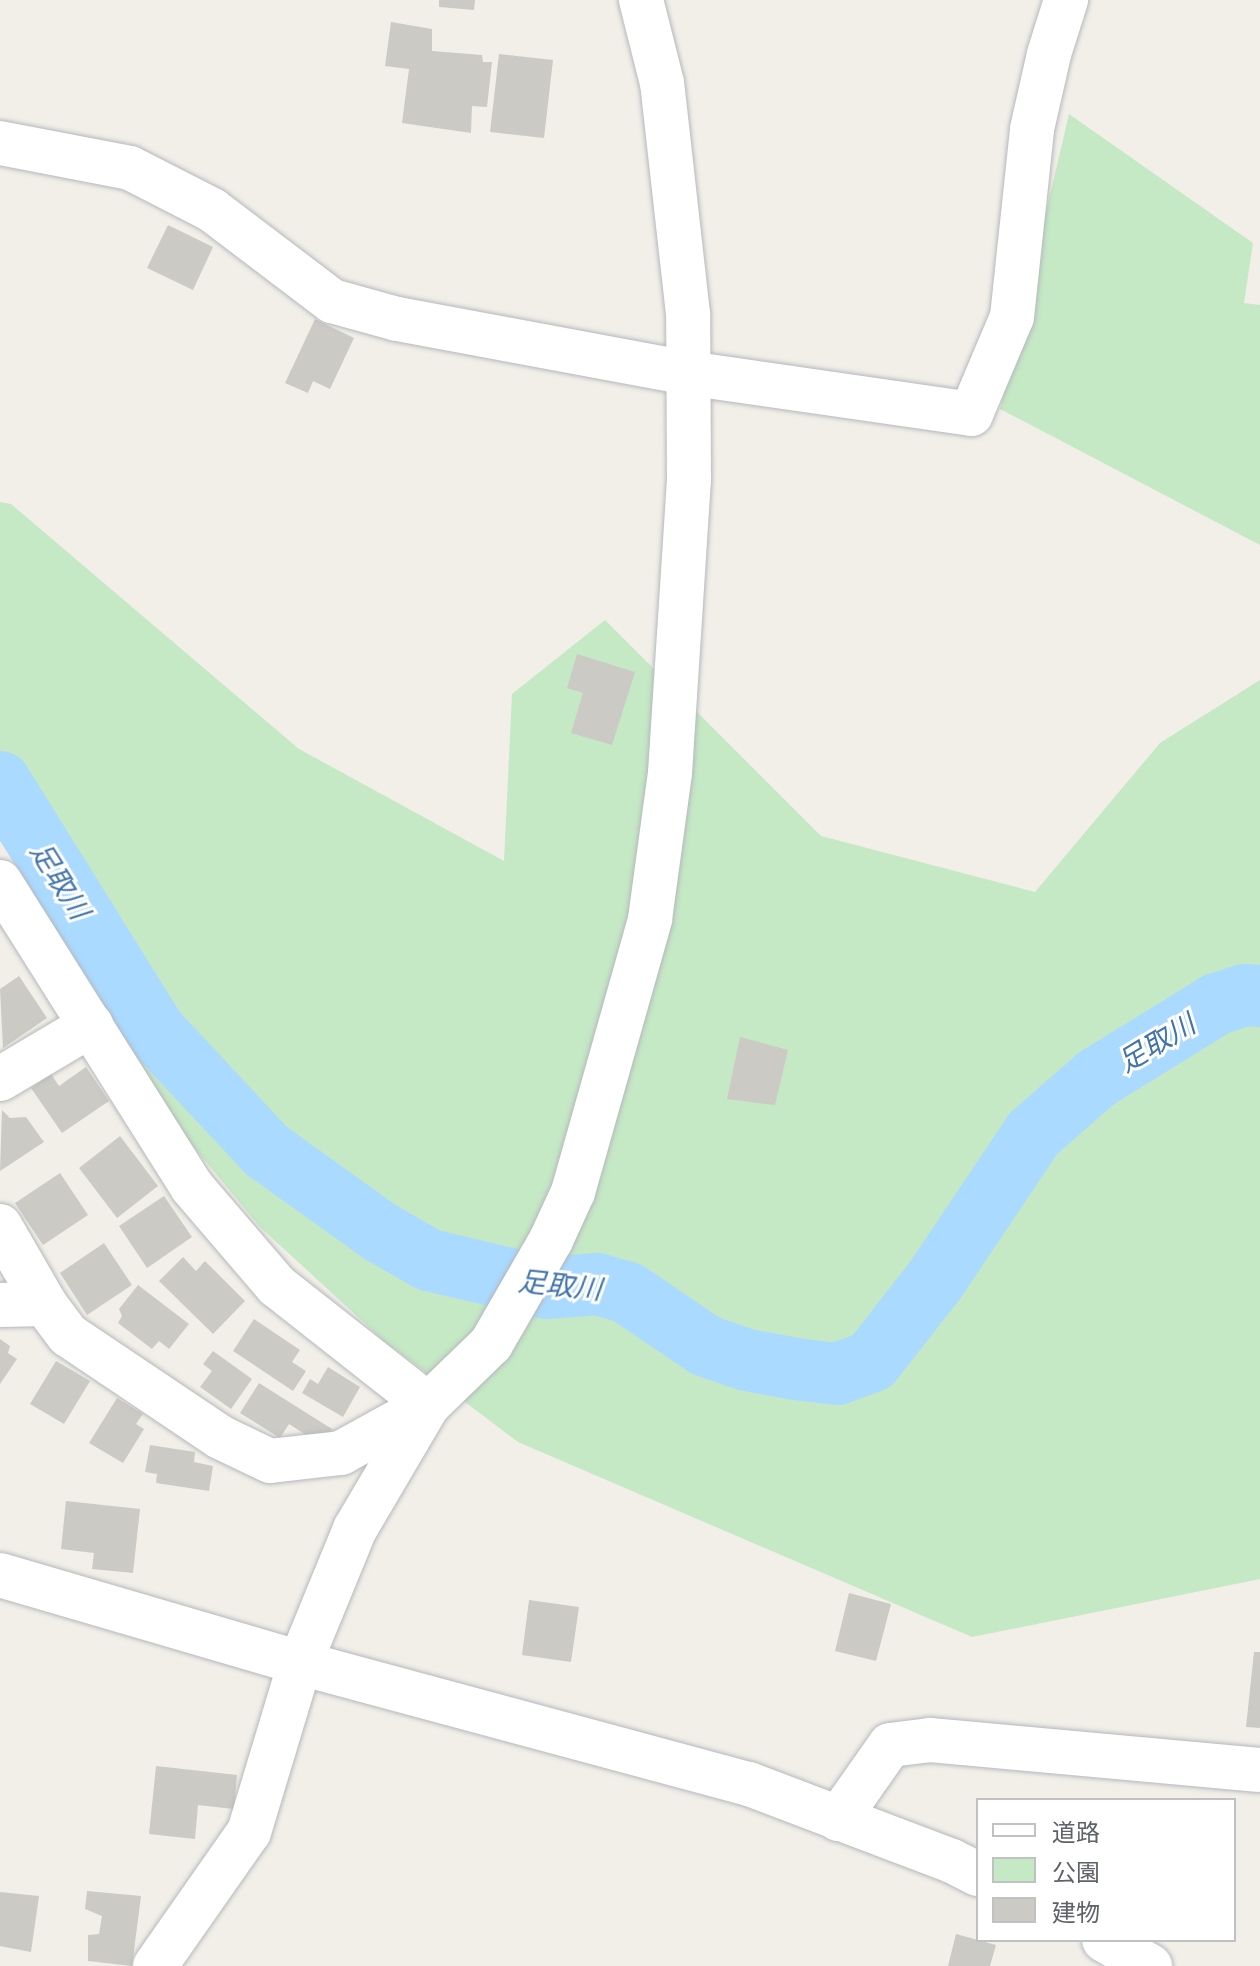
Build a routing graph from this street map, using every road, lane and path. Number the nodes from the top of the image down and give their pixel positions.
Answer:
1 (641, 0) edge
2 (1066, 0) edge
3 (0, 143) edge
4 (687, 373) junction
5 (0, 882) edge
6 (91, 1025) junction
7 (0, 1079) edge
8 (0, 1226) edge
9 (45, 1304) junction
10 (0, 1305) edge
11 (428, 1405) junction
12 (0, 1575) edge
13 (300, 1663) junction
14 (1260, 1770) edge
15 (838, 1819) junction
16 (976, 1873) edge
17 (1108, 1942) edge
18 (155, 1966) edge
19 (1150, 1966) edge

1 - 4 street
2 - 4 street
3 - 4 street
4 - 11 street
5 - 6 street
6 - 7 street
6 - 11 street
8 - 9 street
9 - 10 street
9 - 11 street
11 - 13 street
12 - 13 street
13 - 15 street
13 - 18 street
14 - 15 street
15 - 16 street
17 - 19 street

